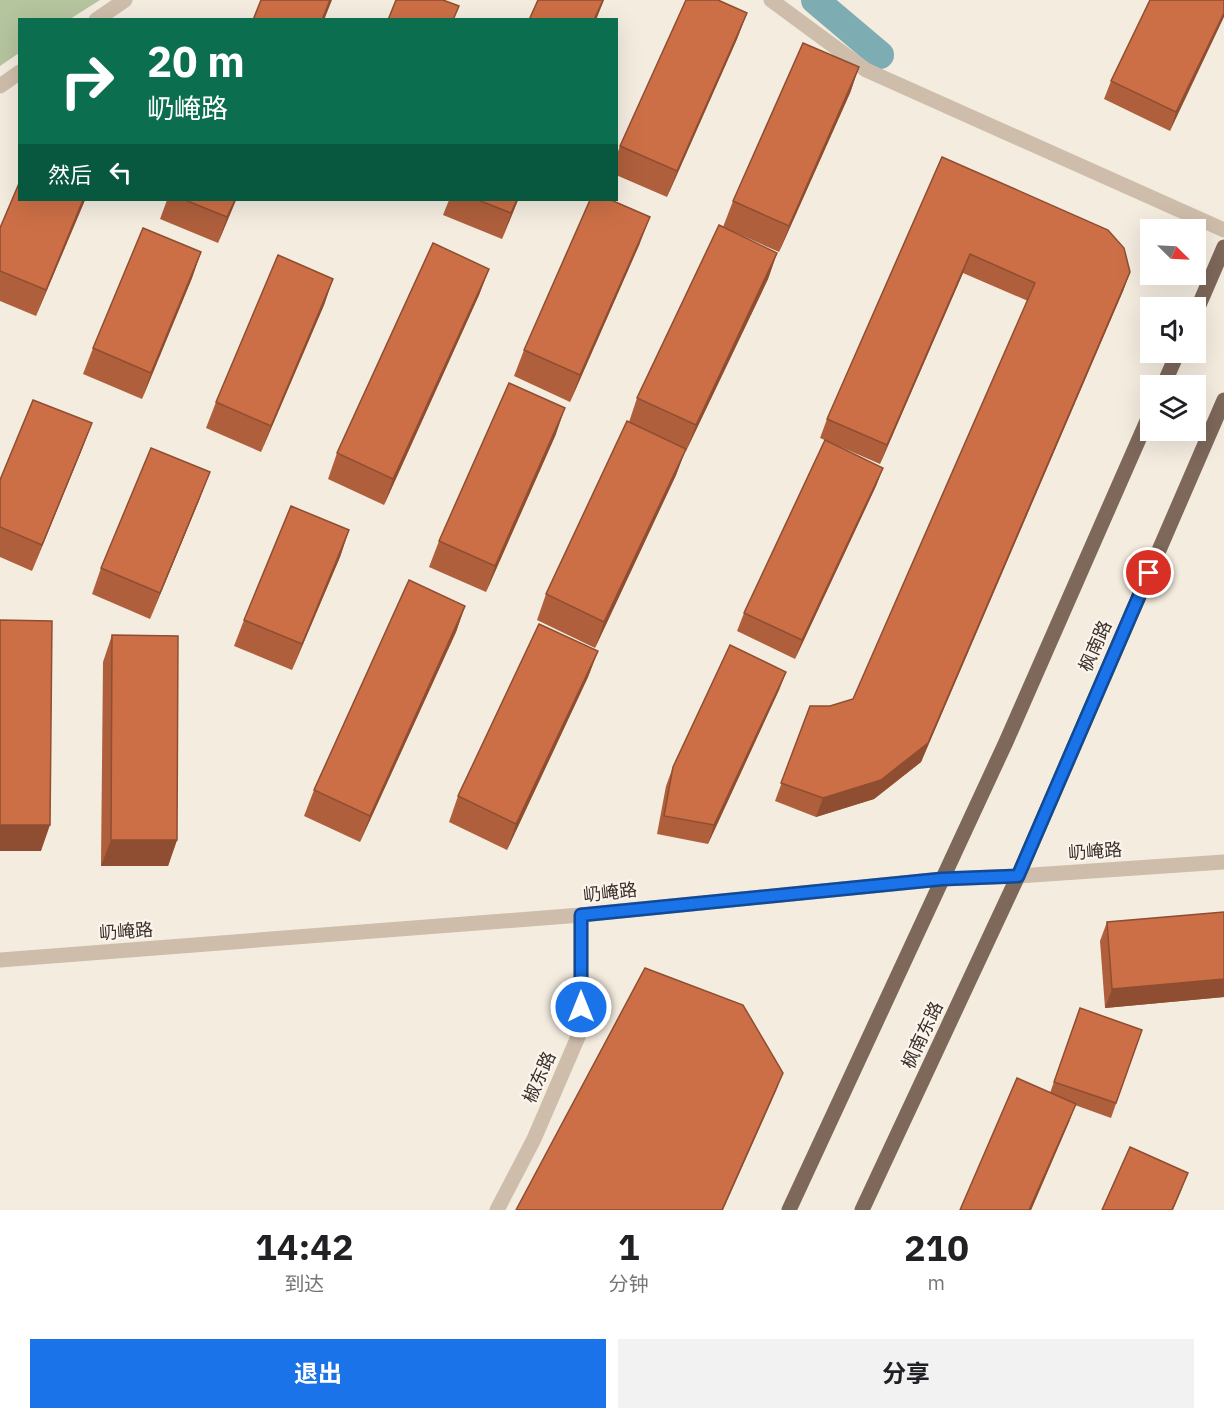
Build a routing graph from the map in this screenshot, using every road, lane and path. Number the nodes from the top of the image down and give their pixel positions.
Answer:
1 (125, 0) edge
2 (771, 0) edge
3 (99, 18) edge
4 (18, 73) edge
5 (0, 86) edge
6 (1224, 230) edge
7 (1224, 247) edge
8 (1202, 297) edge
9 (1224, 400) edge
10 (1140, 437) edge
11 (1224, 862) edge
12 (1018, 876) junction
13 (942, 879) junction
14 (581, 915) junction
15 (0, 960) edge
16 (497, 1210) edge
17 (789, 1210) edge
18 (862, 1210) edge

1 - 3 street
2 - 6 street
4 - 5 street
7 - 8 main road
9 - 12 main road, 枫南路
10 - 13 main road
11 - 12 street, 屷崦路
12 - 13 street, 屷崦路
12 - 18 main road, 枫南东路
13 - 14 street, 屷崦路
13 - 17 main road
14 - 15 street, 屷崦路
14 - 16 street, 椒东路

